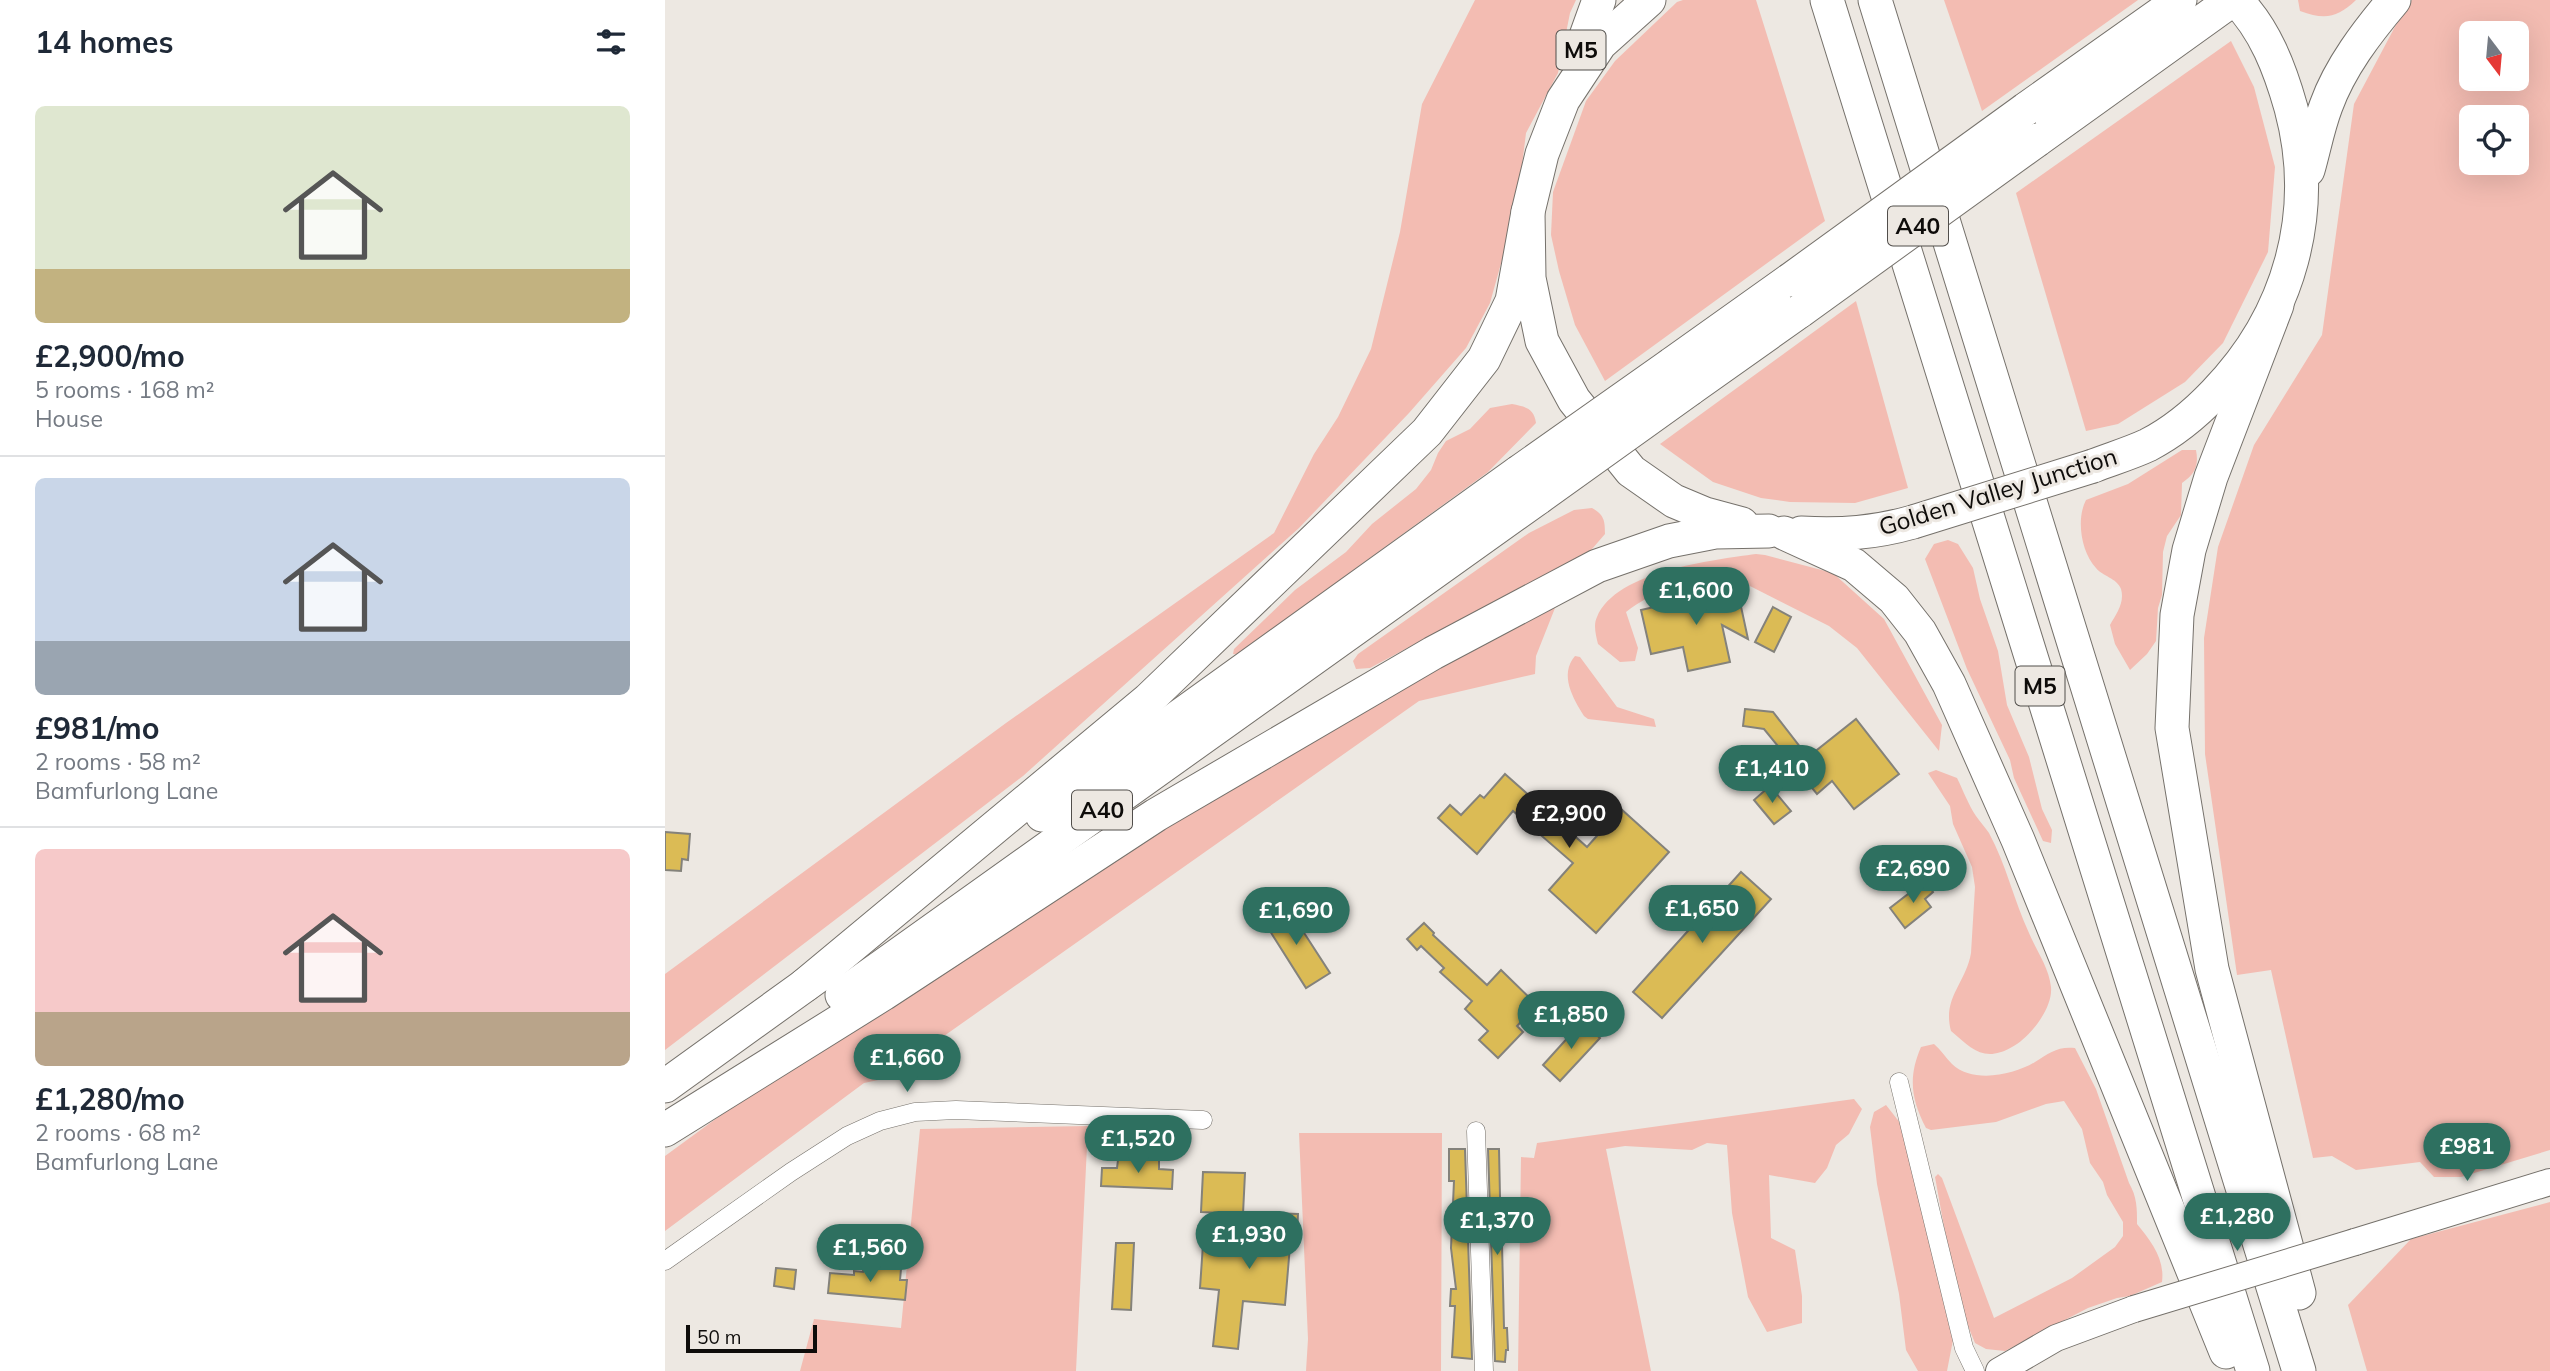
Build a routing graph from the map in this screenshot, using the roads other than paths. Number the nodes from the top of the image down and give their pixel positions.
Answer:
1 (1599, 0) edge
2 (1649, 0) edge
3 (1827, 0) edge
4 (1875, 0) edge
5 (2179, 0) edge
6 (2234, 0) edge
7 (2394, 0) edge
8 (2148, 42) junction
9 (1563, 100) junction
10 (2032, 125) junction
11 (2302, 194) junction
12 (1528, 212) junction
13 (2277, 305) junction
14 (1681, 377) junction
15 (1529, 485) junction
16 (1776, 532) junction
17 (805, 985) junction
18 (1899, 1082) dead end
19 (665, 1086) edge
20 (1203, 1120) dead end
21 (665, 1122) edge
22 (665, 1130) edge
23 (1476, 1131) dead end
24 (2550, 1182) edge
25 (665, 1261) edge
26 (1484, 1371) edge
27 (1975, 1371) edge
28 (1999, 1371) edge
29 (2233, 1371) edge
30 (2253, 1371) edge
31 (2299, 1371) edge
32 (2319, 1371) edge

1 - 9 highway, M5
2 - 9 highway, Golden Valley Junction
3 - 30 highway, M5
4 - 31 highway, M5
5 - 8 highway, A40
6 - 8 highway, A40
6 - 11 highway, Golden Valley Junction
7 - 11 highway
8 - 10 highway, A40
9 - 12 highway, Golden Valley Junction
10 - 14 highway, A40, bridge
10 - 14 highway, A40, bridge
11 - 13 highway, Golden Valley Junction
12 - 16 highway, Golden Valley Junction
12 - 17 highway
13 - 16 highway, Golden Valley Junction, bridge
13 - 32 highway
14 - 15 highway, A40, bridge
15 - 17 highway, A40
15 - 21 highway, A40
16 - 22 highway
16 - 29 highway
17 - 19 highway, A40
18 - 27 street
20 - 25 street
23 - 26 street
24 - 28 street, bridge

